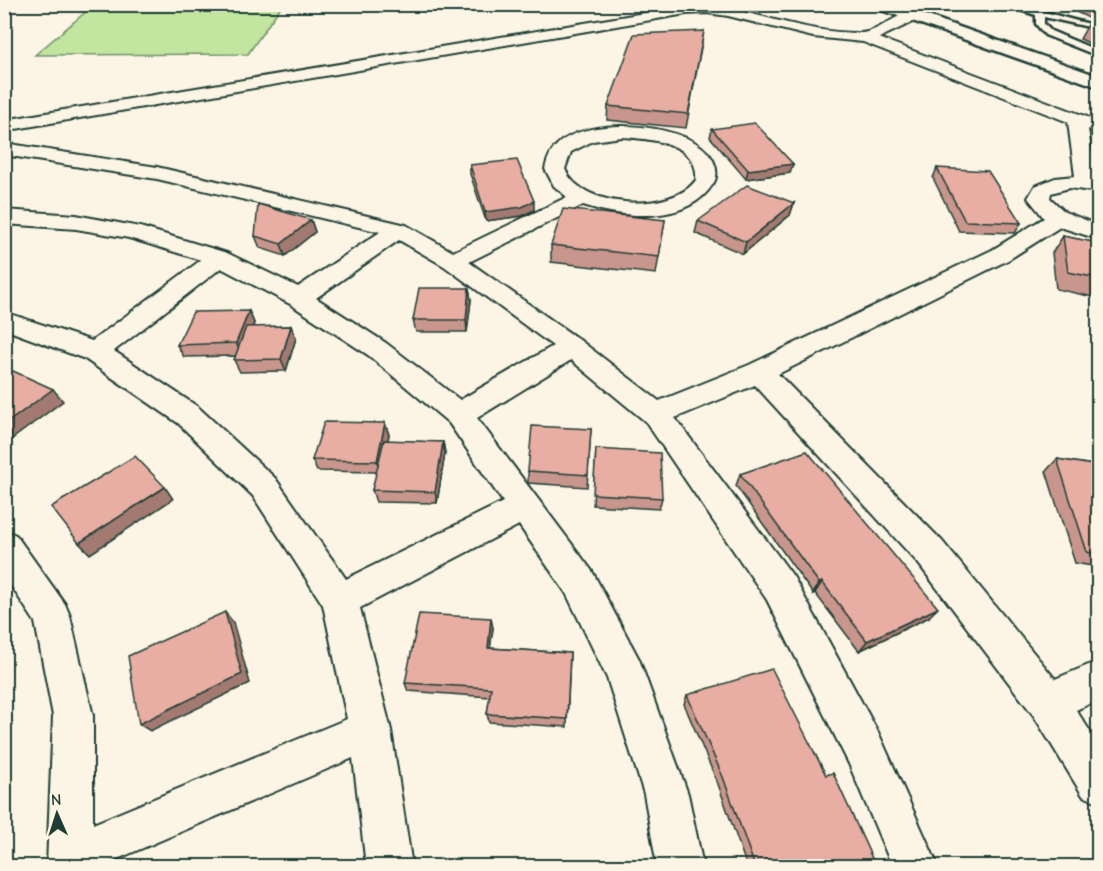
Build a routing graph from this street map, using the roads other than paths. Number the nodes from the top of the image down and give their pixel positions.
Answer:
1 (878, 4) edge
2 (1003, 4) edge
3 (1040, 15) junction
4 (912, 17) junction
5 (1098, 27) edge
6 (866, 38) junction
7 (1098, 54) edge
8 (1098, 81) edge
9 (1077, 119) junction
10 (4, 126) edge
11 (1098, 128) edge
12 (4, 149) edge
13 (1092, 185) edge
14 (581, 198) junction
15 (4, 217) edge
16 (1059, 218) junction
17 (398, 230) junction
18 (1098, 232) edge
19 (219, 258) junction
20 (452, 261) junction
21 (299, 298) junction
22 (4, 320) edge
23 (572, 347) junction
24 (95, 352) junction
25 (759, 372) junction
26 (656, 414) junction
27 (459, 415) junction
28 (523, 507) junction
29 (5, 546) edge
30 (340, 600) junction
31 (1098, 680) edge
32 (1048, 702) junction
33 (370, 730) junction
34 (1098, 781) edge
35 (71, 861) edge
36 (389, 867) edge
37 (680, 867) edge
38 (915, 867) edge

1 - 4 main road
2 - 3 lane
3 - 5 lane
3 - 7 lane
4 - 6 street
4 - 8 main road
6 - 9 street
6 - 10 street
9 - 11 street
9 - 13 street
12 - 17 street
13 - 16 street
14 - 14 street
14 - 20 street
15 - 19 street
16 - 18 street
16 - 25 street
17 - 20 street
17 - 21 street
19 - 21 street
19 - 24 street
20 - 23 street
21 - 27 street
22 - 24 street
23 - 26 street
23 - 27 street
24 - 30 street
25 - 26 street
25 - 32 street
26 - 38 street
27 - 28 street
28 - 30 street
28 - 37 street
29 - 35 street
30 - 33 street
31 - 32 street
32 - 34 street
33 - 35 street
33 - 36 street

